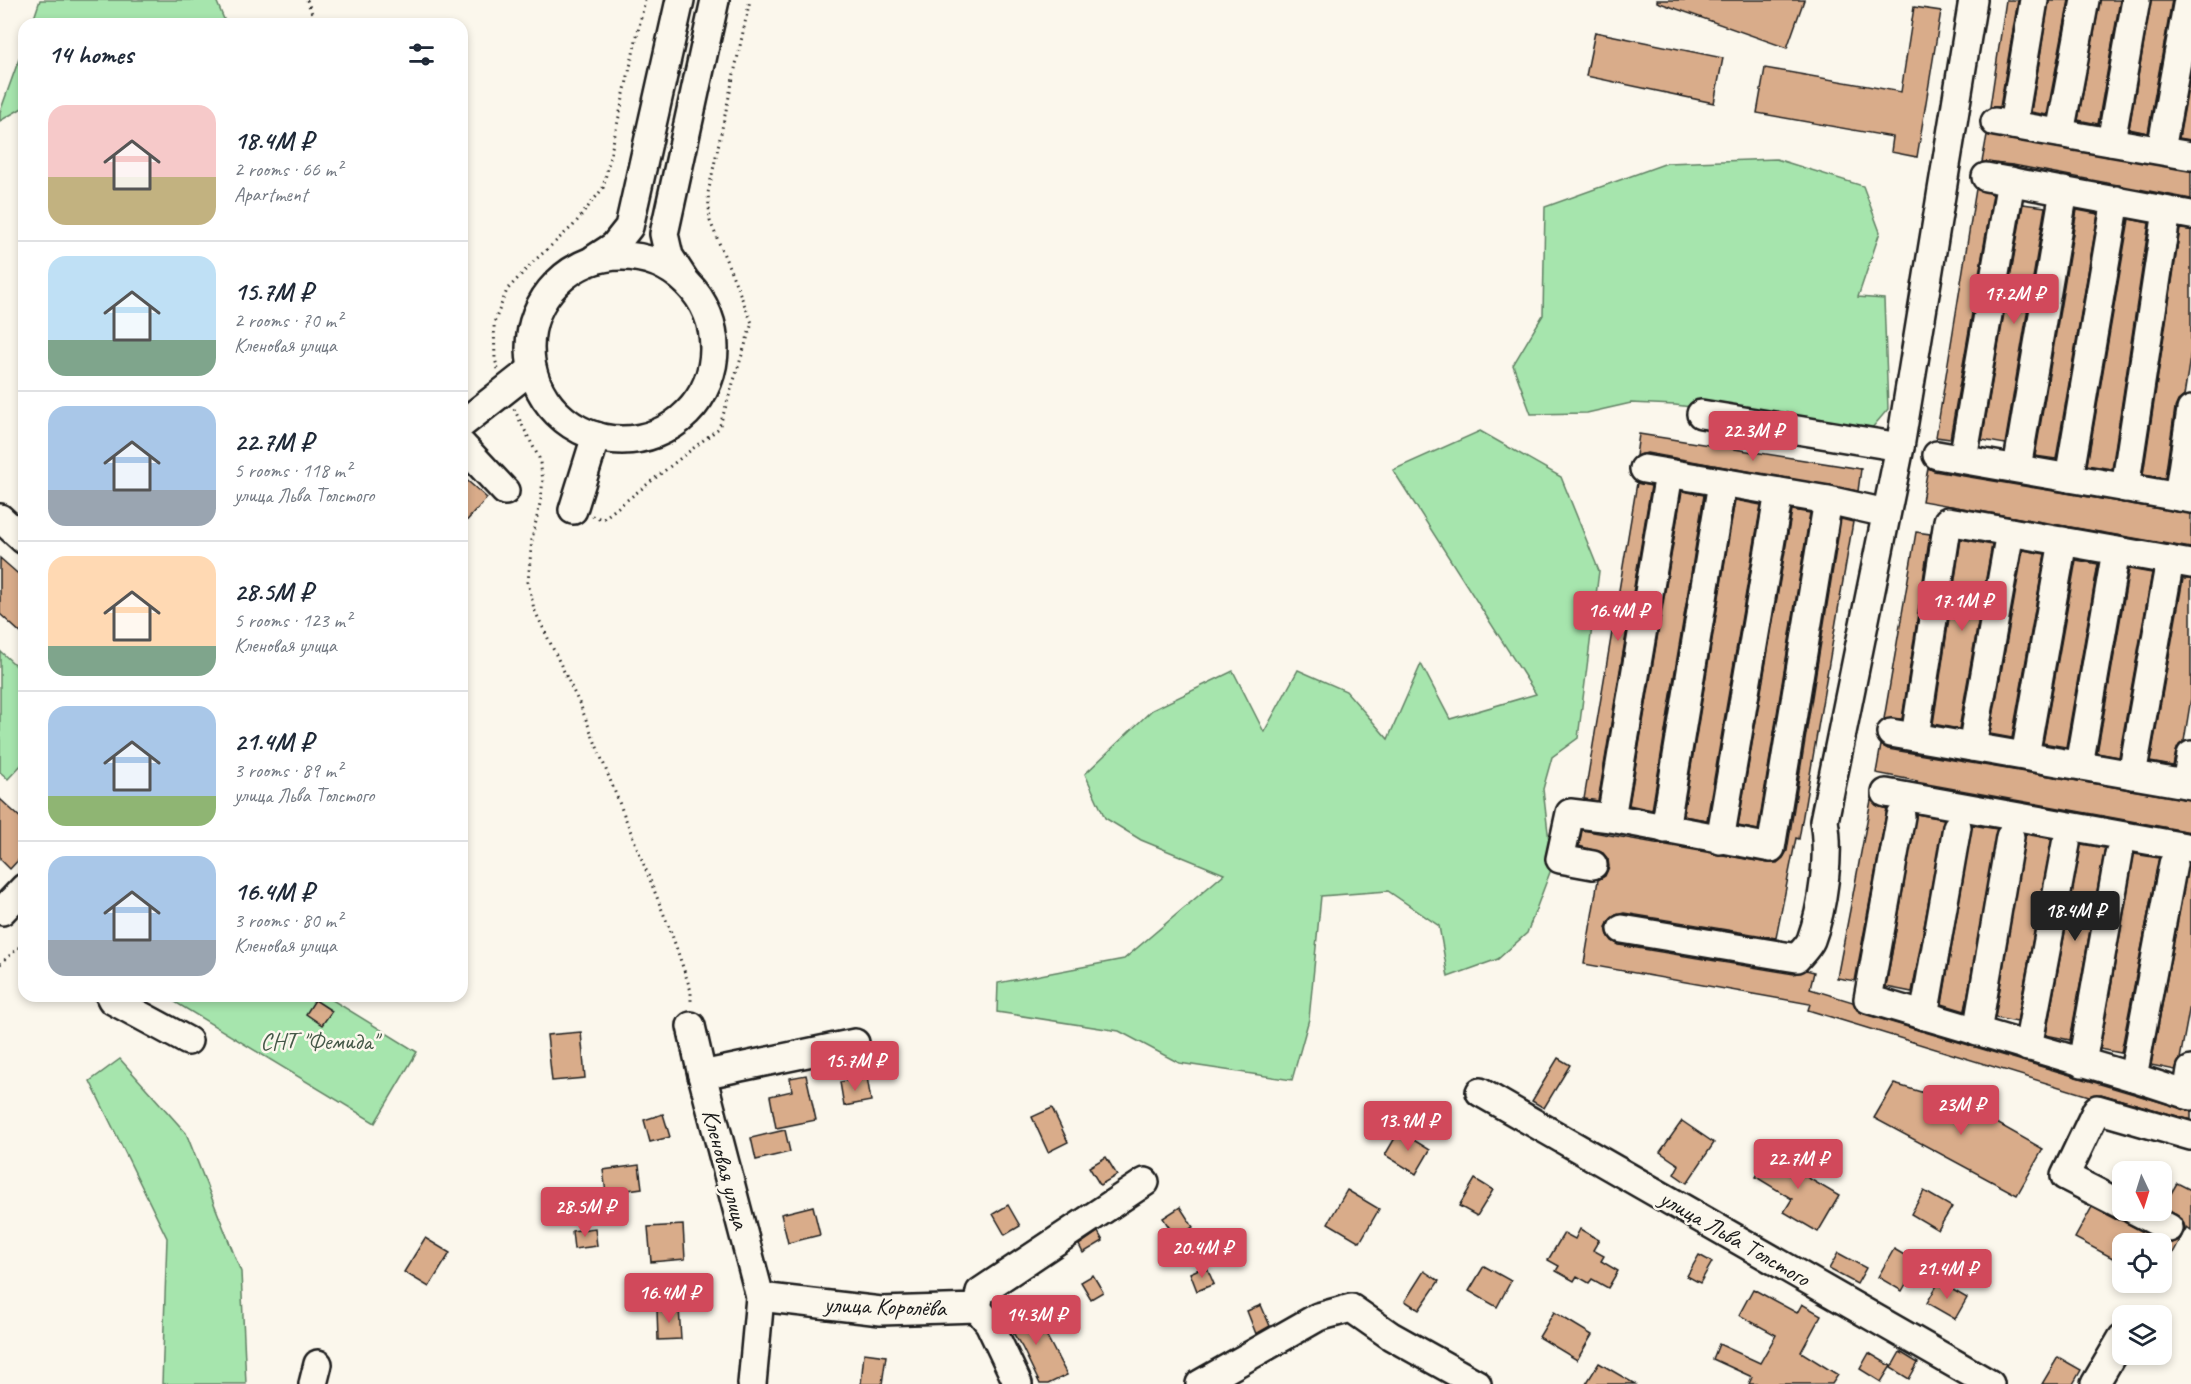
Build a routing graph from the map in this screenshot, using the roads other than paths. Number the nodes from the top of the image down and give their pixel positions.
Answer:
1 (680, 0) edge
2 (715, 0) edge
3 (1972, 0) edge
4 (2034, 0) edge
5 (2085, 0) edge
6 (2136, 0) edge
7 (2188, 0) edge
8 (2060, 133) junction
9 (2111, 142) junction
10 (2161, 150) junction
11 (2191, 156) edge
12 (2064, 191) junction
13 (2116, 200) junction
14 (2179, 213) edge
15 (592, 261) junction
16 (687, 282) junction
17 (532, 369) junction
18 (2191, 410) edge
19 (1701, 414) dead end
20 (468, 419) edge
21 (596, 436) junction
22 (1900, 447) junction
23 (468, 451) edge
24 (1937, 455) dead end
25 (1964, 459) junction
26 (2017, 468) junction
27 (2069, 478) junction
28 (1722, 483) junction
29 (2125, 488) junction
30 (505, 491) dead end
31 (1779, 492) junction
32 (2184, 498) edge
33 (1828, 500) junction
34 (573, 510) road end
35 (1886, 513) junction
36 (0, 518) edge
37 (2010, 532) junction
38 (18, 534) edge
39 (2063, 541) junction
40 (2116, 551) junction
41 (2180, 562) edge
42 (1972, 747) junction
43 (2191, 755) edge
44 (2025, 756) junction
45 (2079, 765) junction
46 (2132, 775) junction
47 (2188, 785) edge
48 (1886, 793) dead end
49 (1901, 816) dead end
50 (1611, 818) junction
51 (1957, 827) dead end
52 (1665, 829) junction
53 (2010, 837) dead end
54 (1720, 840) junction
55 (2066, 844) dead end
56 (2119, 854) dead end
57 (2182, 856) edge
58 (1593, 866) dead end
59 (18, 894) edge
60 (1, 911) edge
61 (1622, 929) dead end
62 (116, 1002) edge
63 (1924, 1016) junction
64 (691, 1026) road end
65 (1977, 1032) junction
66 (188, 1041) dead end
67 (855, 1043) dead end
68 (2028, 1047) junction
69 (2082, 1063) junction
70 (702, 1075) junction
71 (2133, 1077) junction
72 (2190, 1087) edge
73 (1480, 1092) dead end
74 (2191, 1136) edge
75 (1145, 1182) dead end
76 (2112, 1200) edge
77 (2155, 1221) edge
78 (2169, 1228) dead end
79 (760, 1297) junction
80 (977, 1308) junction
81 (2112, 1355) edge
82 (752, 1384) edge
83 (1018, 1384) edge
84 (1200, 1384) edge
85 (1477, 1384) edge
86 (1990, 1384) edge
87 (2095, 1384) edge

1 - 15 street
2 - 16 street
3 - 22 street
4 - 8 street
5 - 8 street
6 - 9 street
7 - 10 street
8 - 9 street
9 - 10 street
10 - 11 street
12 - 13 street
12 - 25 street
12 - 26 street
13 - 14 street
13 - 27 street
14 - 29 street
15 - 16 street
15 - 17 street
16 - 21 street
17 - 20 street
17 - 21 street
18 - 32 street
19 - 22 street
21 - 34 street
22 - 35 street
23 - 30 street
24 - 25 street
25 - 26 street
26 - 27 street
27 - 29 street
28 - 31 street
28 - 50 street
28 - 52 street
29 - 32 street
31 - 33 street
31 - 54 street
33 - 35 street
33 - 54 street
35 - 61 street
36 - 38 street
37 - 39 street
37 - 42 street
37 - 42 street
39 - 40 street
39 - 44 street
40 - 41 street
40 - 45 street
41 - 46 street
42 - 44 street
43 - 47 street
44 - 45 street
45 - 46 street
46 - 47 street
48 - 57 street
49 - 63 street
50 - 52 street
50 - 58 street
51 - 63 street
52 - 54 street
53 - 65 street
55 - 68 street
56 - 69 street
57 - 71 street
59 - 60 street
62 - 66 street
63 - 65 street
64 - 70 street, Кленовая улица
65 - 68 street
67 - 70 street
68 - 69 street
69 - 71 street
70 - 79 street, Кленовая улица
71 - 72 street
73 - 86 street, улица Льва Толстого
74 - 76 street
75 - 80 street, улица Королёва
77 - 78 street
79 - 80 street, улица Королёва
79 - 82 street, Кленовая улица
80 - 83 street
81 - 87 street
84 - 85 street

